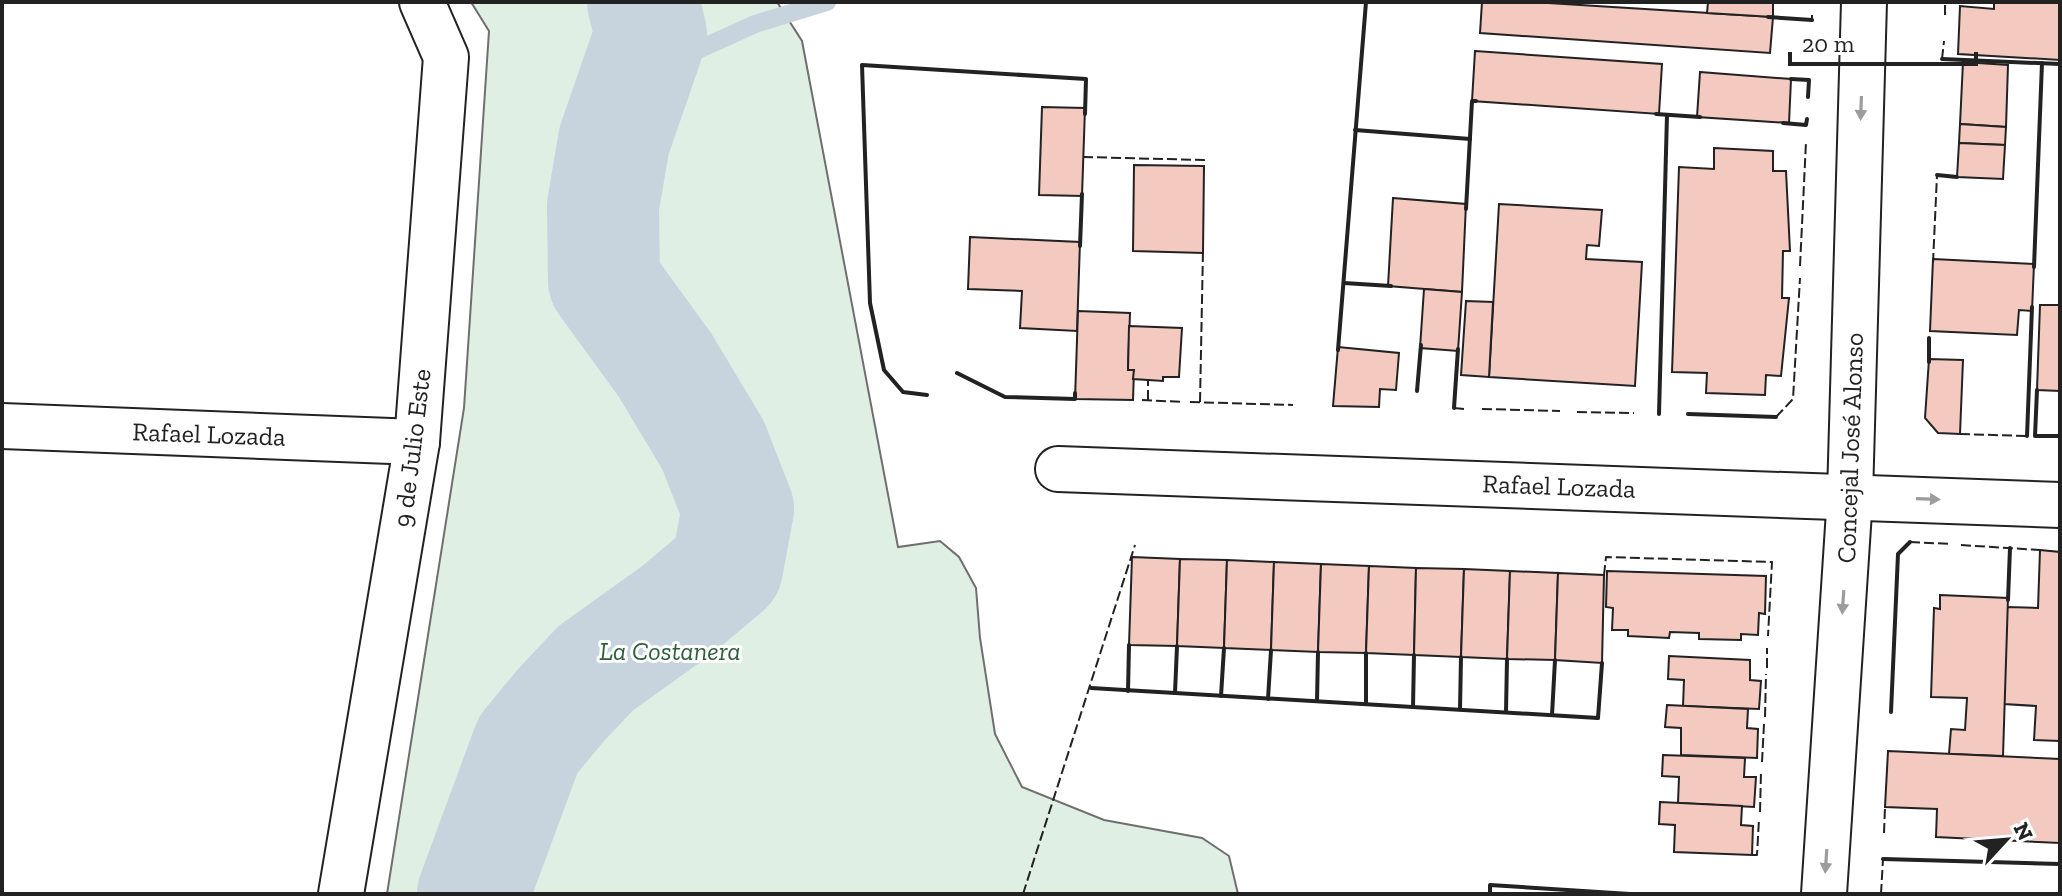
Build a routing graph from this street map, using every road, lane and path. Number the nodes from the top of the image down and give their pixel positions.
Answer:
1 (422, 2) edge
2 (1864, 2) edge
3 (2, 426) edge
4 (417, 442) junction
5 (1058, 469) dead end
6 (1850, 496) junction
7 (2060, 505) edge
8 (341, 894) edge
9 (1824, 894) edge

1 - 4 street, 9 de Julio Este
2 -> 6 street, Concejal José Alonso
3 - 4 street, Rafael Lozada
4 - 8 street, 9 de Julio Este
5 - 6 street, Rafael Lozada
6 -> 7 street, Rafael Lozada
6 -> 9 street, Concejal José Alonso

